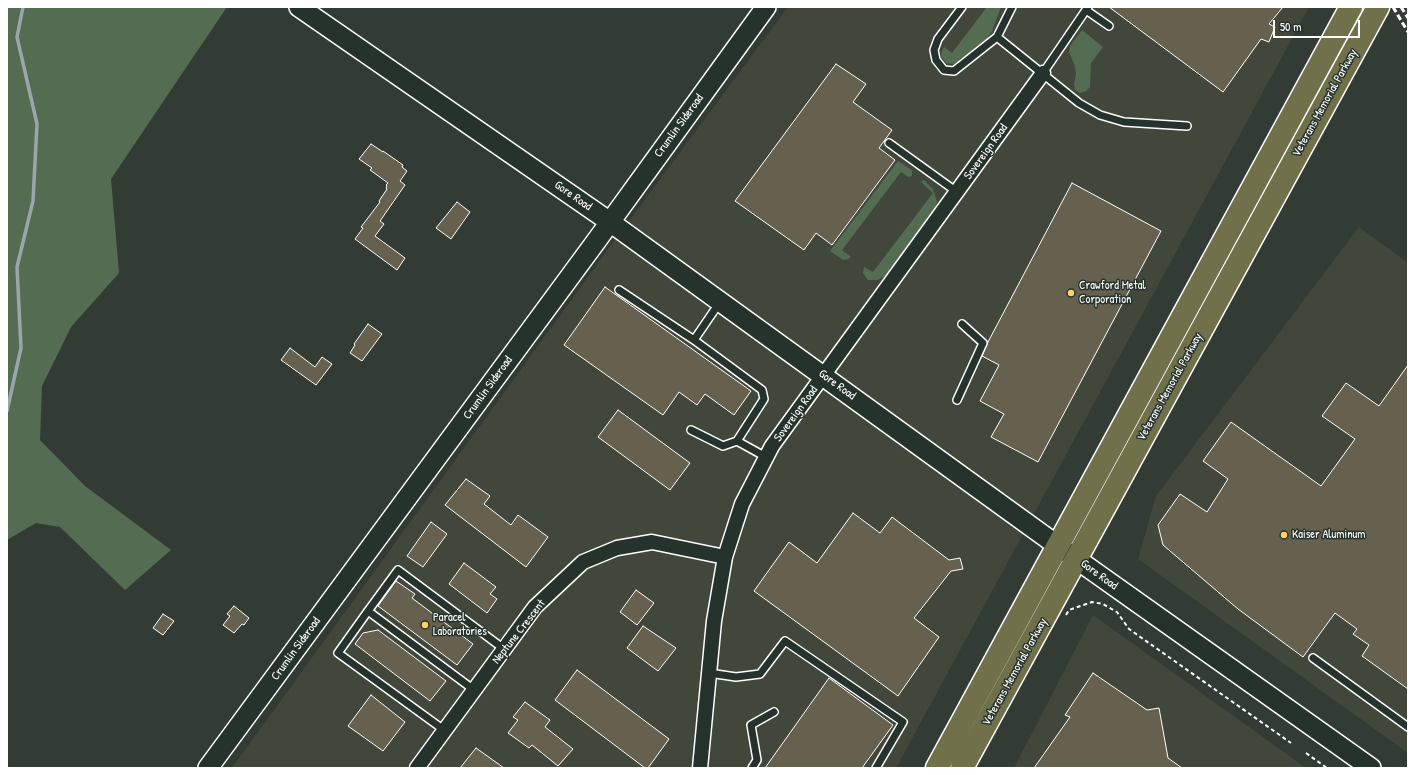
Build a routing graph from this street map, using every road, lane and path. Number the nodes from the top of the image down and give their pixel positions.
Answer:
1 (299, 7) edge
2 (766, 7) edge
3 (962, 7) edge
4 (1012, 7) edge
5 (1351, 7) edge
6 (1378, 7) edge
7 (1087, 9) edge
8 (1109, 26) dead end
9 (997, 37) junction
10 (1043, 73) junction
11 (1187, 126) dead end
12 (889, 143) dead end
13 (957, 192) junction
14 (610, 222) junction
15 (618, 290) dead end
16 (720, 301) junction
17 (962, 324) dead end
18 (694, 340) junction
19 (824, 376) junction
20 (956, 400) dead end
21 (691, 430) dead end
22 (737, 440) junction
23 (766, 457) junction
24 (1058, 546) junction
25 (725, 557) junction
26 (1076, 558) junction
27 (368, 611) junction
28 (1063, 620) dead end
29 (504, 649) junction
30 (1313, 658) dead end
31 (709, 673) junction
32 (474, 690) junction
33 (774, 712) dead end
34 (1408, 727) edge
35 (444, 730) junction
36 (1291, 743) dead end
37 (1306, 753) dead end
38 (208, 768) edge
39 (417, 768) edge
40 (700, 768) edge
41 (752, 768) edge
42 (876, 768) edge
43 (937, 768) edge
44 (962, 768) edge
45 (1327, 768) edge
46 (1371, 768) edge

1 - 14 main road, Gore Road
2 - 14 main road, Crumlin Sideroad
3 - 9 lane
4 - 9 lane
5 - 24 highway, Veterans Memorial Parkway
6 - 26 highway, Veterans Memorial Parkway
7 - 8 lane
7 - 10 lane
9 - 10 lane
10 - 11 lane
10 - 13 street, Sovereign Road
12 - 13 lane
13 - 19 street, Sovereign Road
14 - 16 main road, Gore Road
14 - 38 main road, Crumlin Sideroad
15 - 18 lane
16 - 18 lane
16 - 19 main road, Gore Road
17 - 20 lane
18 - 22 lane
19 - 23 street, Sovereign Road
19 - 24 main road, Gore Road
21 - 22 lane
22 - 23 lane
23 - 25 street, Sovereign Road
24 - 26 main road, Gore Road
24 - 43 highway, Veterans Memorial Parkway
25 - 29 street, Neptune Crescent
25 - 31 street, Sovereign Road
26 - 44 highway, Veterans Memorial Parkway
26 - 46 main road, Gore Road
27 - 29 lane
27 - 32 lane
27 - 35 lane
28 - 36 path
29 - 32 street, Neptune Crescent
30 - 34 lane
31 - 40 street, Sovereign Road
31 - 42 lane
32 - 35 street, Neptune Crescent
33 - 41 lane
35 - 39 street, Neptune Crescent
37 - 45 path

